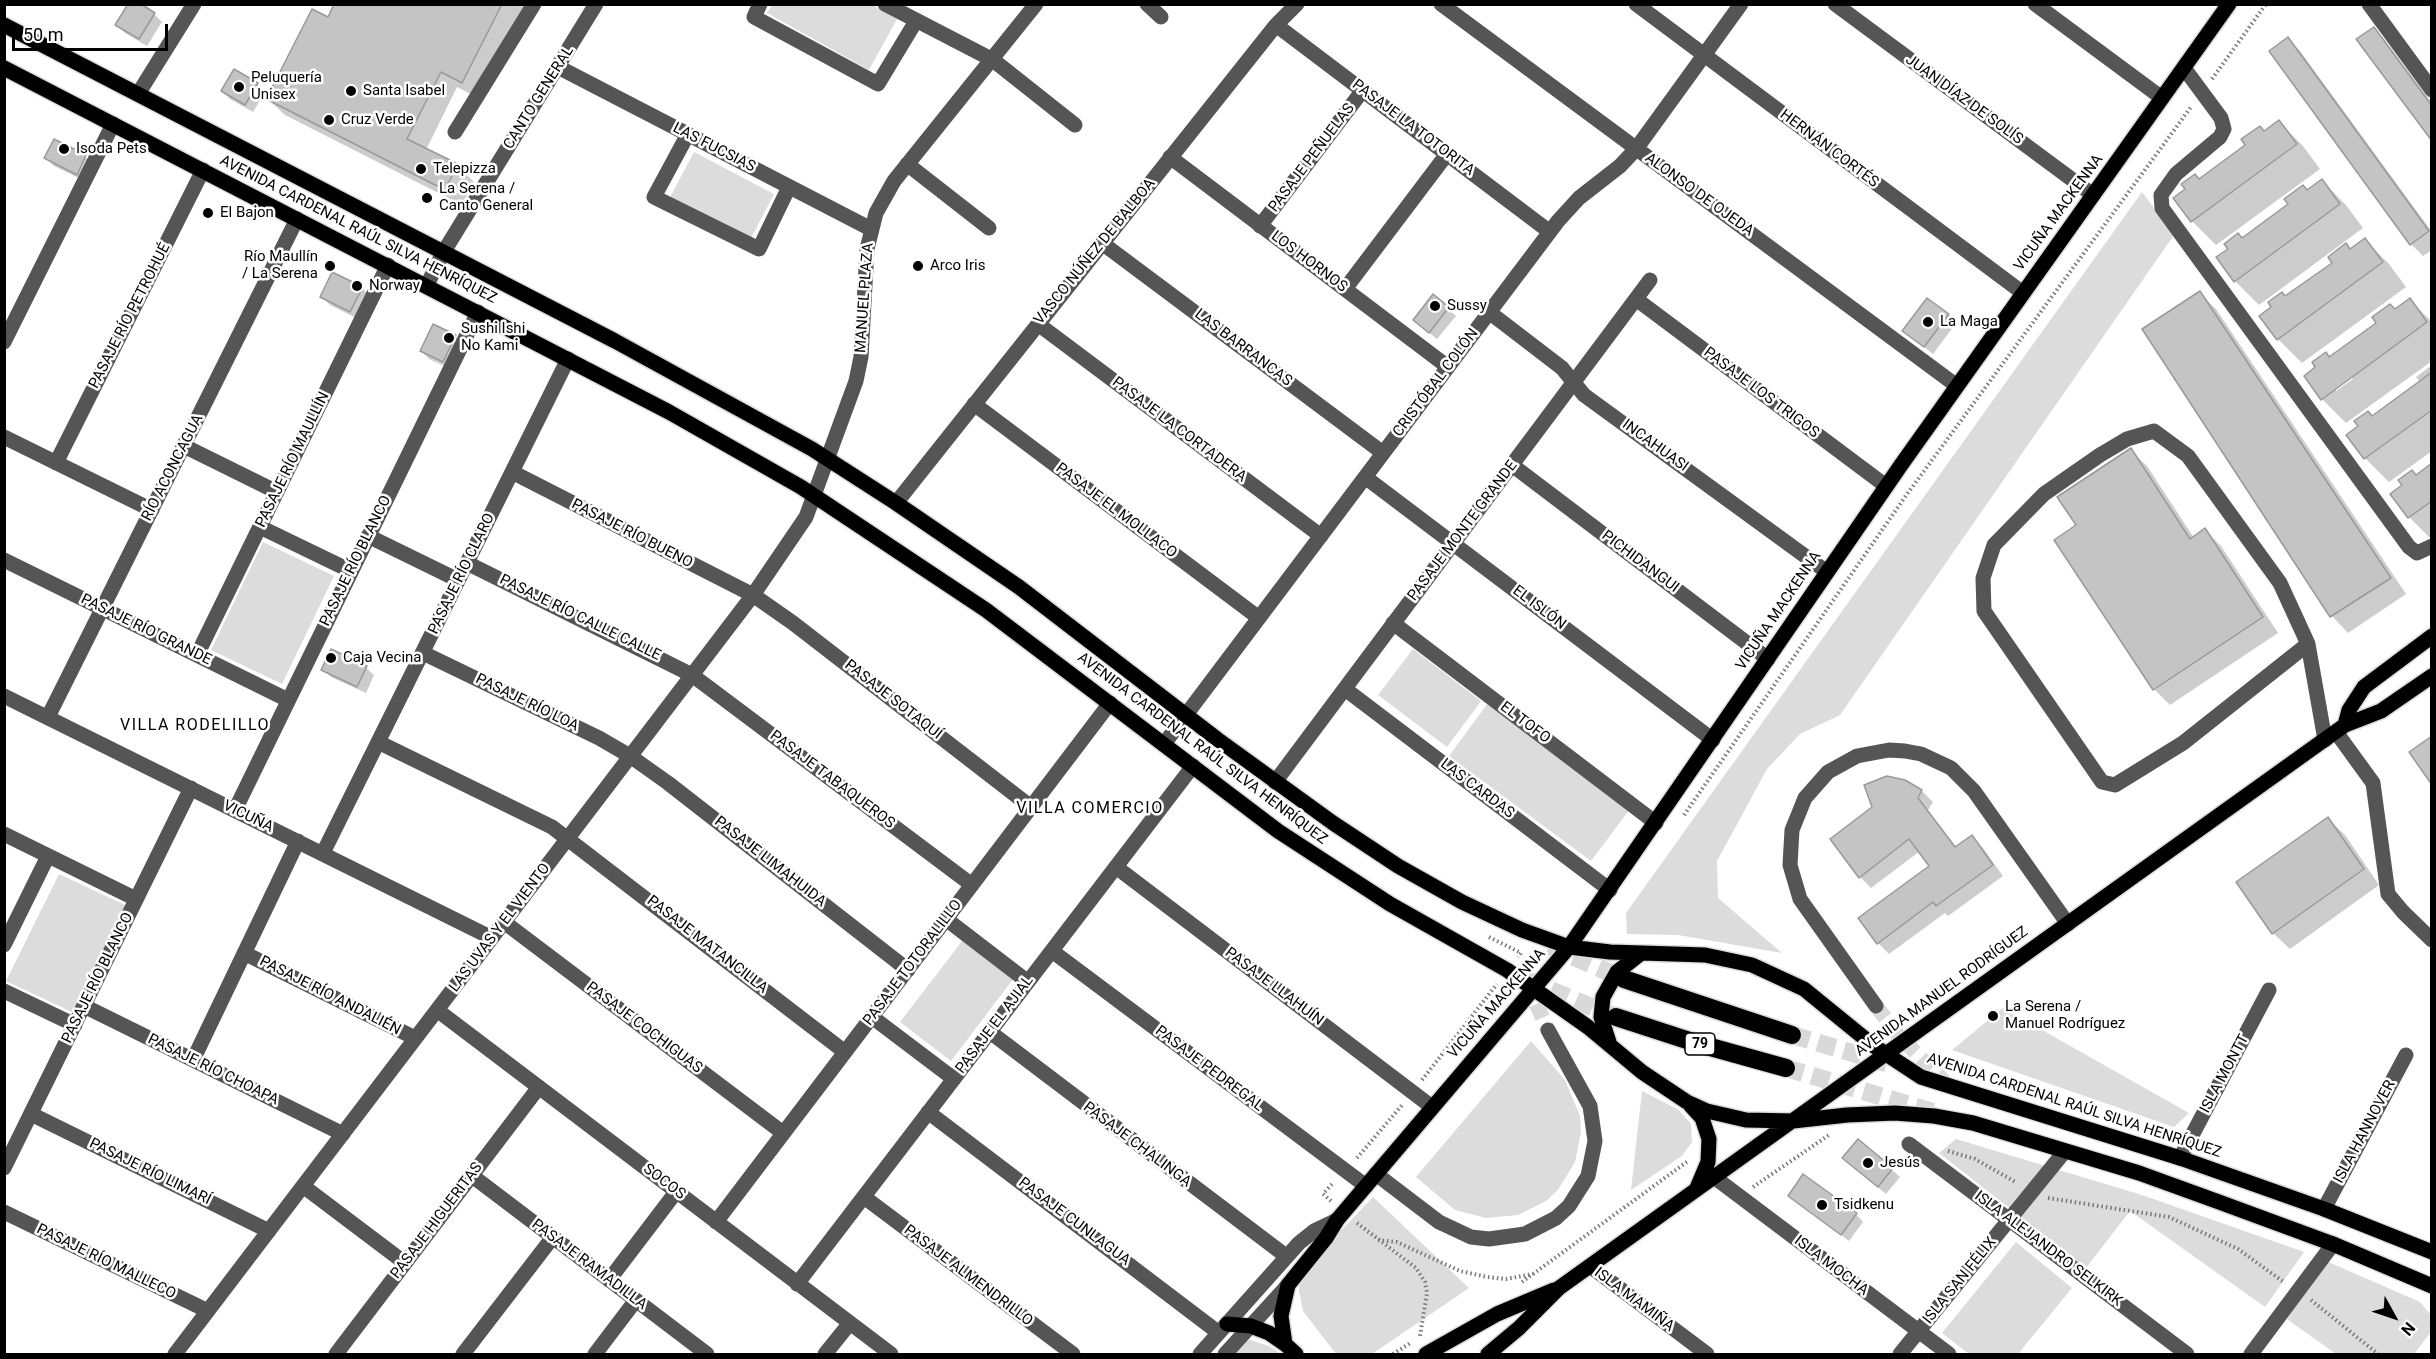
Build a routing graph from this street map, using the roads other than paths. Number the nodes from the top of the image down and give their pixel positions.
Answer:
1 (194, 4) edge
2 (534, 4) edge
3 (596, 4) edge
4 (760, 4) edge
5 (885, 4) edge
6 (1036, 4) edge
7 (1147, 4) edge
8 (1297, 4) edge
9 (1441, 4) edge
10 (1636, 4) edge
11 (1741, 4) edge
12 (1835, 4) edge
13 (2035, 4) edge
14 (2229, 4) edge
15 (2369, 4) edge
16 (1161, 16) dead end
17 (916, 21) junction
18 (4, 25) edge
19 (1276, 25) junction
20 (1704, 55) junction
21 (993, 60) junction
22 (558, 67) junction
23 (2184, 68) junction
24 (5, 70) edge
25 (1363, 90) junction
26 (2432, 90) edge
27 (138, 94) junction
28 (2162, 98) junction
29 (113, 124) junction
30 (1075, 125) dead end
31 (455, 132) dead end
32 (688, 134) junction
33 (1636, 148) junction
34 (1447, 154) junction
35 (1170, 158) junction
36 (907, 164) junction
37 (203, 170) junction
38 (789, 187) junction
39 (2093, 195) junction
40 (297, 219) junction
41 (1260, 226) junction
42 (988, 228) dead end
43 (871, 229) junction
44 (1550, 232) junction
45 (1102, 243) junction
46 (443, 253) junction
47 (388, 265) junction
48 (1650, 280) dead end
49 (427, 285) junction
50 (1345, 289) junction
51 (2023, 293) junction
52 (1636, 299) junction
53 (478, 312) junction
54 (1489, 312) junction
55 (1038, 324) junction
56 (4, 342) edge
57 (568, 359) junction
58 (1448, 367) junction
59 (1574, 382) junction
60 (1957, 386) junction
61 (974, 404) junction
62 (4, 437) edge
63 (184, 446) junction
64 (1383, 453) junction
65 (827, 459) junction
66 (57, 462) junction
67 (1512, 465) junction
68 (512, 472) junction
69 (1365, 477) junction
70 (1886, 486) junction
71 (277, 492) junction
72 (813, 495) junction
73 (896, 503) junction
74 (152, 510) junction
75 (260, 527) junction
76 (368, 536) junction
77 (1321, 536) junction
78 (1453, 544) junction
79 (2432, 546) edge
80 (4, 560) edge
81 (467, 563) junction
82 (351, 571) junction
83 (1827, 572) junction
84 (458, 580) junction
85 (753, 594) junction
86 (103, 608) junction
87 (1259, 618) junction
88 (1393, 624) junction
89 (2432, 636) edge
90 (2308, 644) junction
91 (423, 653) junction
92 (197, 655) junction
93 (1768, 659) junction
94 (692, 675) junction
95 (2432, 676) edge
96 (1345, 688) junction
97 (4, 696) edge
98 (288, 700) junction
99 (1110, 704) junction
100 (1186, 715) junction
101 (48, 717) junction
102 (2335, 732) junction
103 (1713, 740) junction
104 (378, 742) junction
105 (1164, 744) junction
106 (630, 756) junction
107 (1193, 766) junction
108 (1275, 782) junction
109 (191, 788) junction
110 (1031, 807) junction
111 (235, 810) junction
112 (1656, 823) junction
113 (4, 834) edge
114 (568, 839) junction
115 (298, 841) junction
116 (323, 853) junction
117 (48, 856) junction
118 (1116, 867) junction
119 (972, 885) junction
120 (1610, 890) junction
121 (136, 899) junction
122 (946, 919) junction
123 (504, 922) junction
124 (2068, 924) junction
125 (492, 938) junction
126 (2432, 940) edge
127 (4, 945) edge
128 (1569, 947) junction
129 (1052, 951) junction
130 (244, 953) junction
131 (1640, 954) junction
132 (908, 970) junction
133 (1624, 979) tunnel mouth
134 (1028, 982) junction
135 (1533, 988) junction
136 (2270, 990) dead end
137 (4, 991) edge
138 (84, 1006) junction
139 (1876, 1006) tunnel mouth
140 (437, 1010) junction
141 (872, 1017) junction
142 (1616, 1017) tunnel mouth
143 (75, 1025) junction
144 (1548, 1030) tunnel mouth
145 (990, 1032) junction
146 (1792, 1035) tunnel mouth
147 (415, 1038) junction
148 (1610, 1045) junction
149 (845, 1052) junction
150 (1886, 1055) junction
151 (2406, 1055) dead end
152 (193, 1060) junction
153 (1786, 1068) tunnel mouth
154 (954, 1079) junction
155 (538, 1087) junction
156 (1686, 1102) junction
157 (1432, 1107) junction
158 (928, 1112) junction
159 (31, 1114) junction
160 (1793, 1121) junction
161 (343, 1134) junction
162 (783, 1134) junction
163 (1909, 1144) dead end
164 (2065, 1151) junction
165 (2180, 1158) junction
166 (4, 1168) edge
167 (471, 1175) junction
168 (1714, 1178) junction
169 (1371, 1180) junction
170 (303, 1186) junction
171 (1696, 1191) junction
172 (676, 1192) junction
173 (864, 1197) junction
174 (2324, 1209) junction
175 (4, 1212) edge
176 (1337, 1220) junction
177 (2009, 1220) junction
178 (716, 1222) junction
179 (269, 1231) junction
180 (553, 1237) junction
181 (2333, 1244) junction
182 (2432, 1252) edge
183 (1286, 1256) junction
184 (405, 1263) junction
185 (1590, 1266) junction
186 (609, 1280) junction
187 (797, 1284) junction
188 (1288, 1285) junction
189 (2432, 1286) edge
190 (1559, 1288) junction
191 (636, 1300) junction
192 (208, 1311) junction
193 (849, 1323) junction
194 (1251, 1326) junction
195 (1223, 1328) junction
196 (1919, 1332) junction
197 (1291, 1349) edge
198 (175, 1354) edge
199 (336, 1354) edge
200 (463, 1354) edge
201 (595, 1354) edge
202 (707, 1354) edge
203 (825, 1354) edge
204 (891, 1354) edge
205 (1073, 1354) edge
206 (1200, 1354) edge
207 (1225, 1354) edge
208 (1426, 1354) edge
209 (1488, 1354) edge
210 (1707, 1354) edge
211 (1900, 1354) edge
212 (1949, 1354) edge
213 (2187, 1354) edge
214 (2251, 1354) edge

1 - 27 street
2 - 31 street
3 - 22 street, CANTO GENERAL
4 - 17 street
5 - 17 street
6 - 21 street, MANUEL PLAZA
7 - 16 street
8 - 19 street, VASCO NÚÑEZ DE BALBOA
9 - 33 street, ALONSO DE OJEDA
10 - 20 street, HERNÁN CORTÉS
11 - 20 street, CRISTÓBAL COLÓN
12 - 39 street, JUAN DÍAZ DE SOLÍS
13 - 28 street
14 - 23 main road, VICUÑA MACKENNA
15 - 26 street
17 - 21 street
18 - 27 main road, AVENIDA CARDENAL RAÚL SILVA HENRÍQUEZ
19 - 25 street, PASAJE LA TOTORITA
19 - 35 street, VASCO NÚÑEZ DE BALBOA
20 - 33 street, CRISTÓBAL COLÓN
20 - 51 street, HERNÁN CORTÉS
21 - 30 street
21 - 36 street, MANUEL PLAZA
22 - 32 street, LAS FUCSIAS
22 - 46 street, CANTO GENERAL
23 - 28 main road, VICUÑA MACKENNA
23 - 79 street
24 - 29 main road, AVENIDA CARDENAL RAÚL SILVA HENRÍQUEZ
25 - 34 street, PASAJE LA TOTORITA
25 - 41 street, PASAJE PEÑUELAS
27 - 46 main road, AVENIDA CARDENAL RAÚL SILVA HENRÍQUEZ
28 - 39 main road, VICUÑA MACKENNA
29 - 37 main road, AVENIDA CARDENAL RAÚL SILVA HENRÍQUEZ
29 - 56 street
32 - 38 street, LAS FUCSIAS
32 - 38 street
33 - 44 street, CRISTÓBAL COLÓN
33 - 60 street, ALONSO DE OJEDA
34 - 44 street, PASAJE LA TOTORITA
34 - 50 street
35 - 41 street, LOS HORNOS
35 - 45 street, VASCO NÚÑEZ DE BALBOA
36 - 42 street
36 - 43 street, MANUEL PLAZA
37 - 40 main road, AVENIDA CARDENAL RAÚL SILVA HENRÍQUEZ
37 - 66 street, PASAJE RÍO PETROHUÉ
38 - 43 street, LAS FUCSIAS
39 - 51 main road, VICUÑA MACKENNA
40 - 47 main road, AVENIDA CARDENAL RAÚL SILVA HENRÍQUEZ
40 - 63 street, RÍO ACONCAGUA
41 - 50 street, LOS HORNOS
43 - 65 street, MANUEL PLAZA
44 - 54 street, CRISTÓBAL COLÓN
45 - 55 street, VASCO NÚÑEZ DE BALBOA
45 - 64 street, LAS BARRANCAS
46 - 49 street, CANTO GENERAL
46 - 65 main road, AVENIDA CARDENAL RAÚL SILVA HENRÍQUEZ
47 - 49 main road, AVENIDA CARDENAL RAÚL SILVA HENRÍQUEZ
47 - 71 street, PASAJE RÍO MAULLÍN
48 - 52 street, PASAJE MONTE GRANDE
49 - 53 main road, AVENIDA CARDENAL RAÚL SILVA HENRÍQUEZ
50 - 58 street, LOS HORNOS
51 - 60 main road, VICUÑA MACKENNA
52 - 59 street, PASAJE MONTE GRANDE
52 - 70 street, PASAJE LOS TRIGOS
53 - 57 main road, AVENIDA CARDENAL RAÚL SILVA HENRÍQUEZ
53 - 76 street, PASAJE RÍO BLANCO
54 - 58 street, CRISTÓBAL COLÓN
54 - 59 street, INCAHUASI
55 - 61 street, VASCO NÚÑEZ DE BALBOA
55 - 77 street, PASAJE LA CORTADERA
57 - 68 street, PASAJE RÍO CLARO
57 - 72 main road, AVENIDA CARDENAL RAÚL SILVA HENRÍQUEZ
58 - 64 street, CRISTÓBAL COLÓN
59 - 67 street, PASAJE MONTE GRANDE
59 - 83 street, INCAHUASI
60 - 70 main road, VICUÑA MACKENNA
61 - 73 street, VASCO NÚÑEZ DE BALBOA
61 - 87 street, PASAJE EL MOLLACO
62 - 66 street
63 - 71 street
63 - 74 street, RÍO ACONCAGUA
64 - 69 street, CRISTÓBAL COLÓN
65 - 72 street, MANUEL PLAZA
65 - 73 main road, AVENIDA CARDENAL RAÚL SILVA HENRÍQUEZ
66 - 74 street
67 - 78 street, PASAJE MONTE GRANDE
67 - 93 street, PICHIDANGUI
68 - 81 street, PASAJE RÍO CLARO
68 - 85 street, PASAJE RÍO BUENO
69 - 77 street, CRISTÓBAL COLÓN
69 - 78 street, EL ISLÓN
70 - 83 main road, VICUÑA MACKENNA
71 - 75 street, PASAJE RÍO MAULLÍN
72 - 85 street, LAS UVAS Y EL VIENTO
72 - 99 main road, AVENIDA CARDENAL RAÚL SILVA HENRÍQUEZ
73 - 100 main road, AVENIDA CARDENAL RAÚL SILVA HENRÍQUEZ
74 - 86 street, RÍO ACONCAGUA
75 - 82 street
75 - 92 street, PASAJE RÍO MAULLÍN
76 - 82 street, PASAJE RÍO BLANCO
76 - 84 street
77 - 87 street, CRISTÓBAL COLÓN
78 - 88 street, PASAJE MONTE GRANDE
78 - 103 street, EL ISLÓN
80 - 86 street, PASAJE RÍO GRANDE
81 - 84 street, PASAJE RÍO CLARO
81 - 94 street, PASAJE RÍO CALLE CALLE
82 - 98 street, PASAJE RÍO BLANCO
83 - 93 main road, VICUÑA MACKENNA
84 - 91 street, PASAJE RÍO CLARO
85 - 94 street, LAS UVAS Y EL VIENTO
85 - 110 street, PASAJE SOTAQUÍ
86 - 92 street, PASAJE RÍO GRANDE
86 - 101 street, RÍO ACONCAGUA
87 - 100 street, CRISTÓBAL COLÓN
88 - 96 street, PASAJE MONTE GRANDE
88 - 112 street, EL TOFO
89 - 102 main road
90 - 90 street
90 - 102 street
91 - 104 street, PASAJE RÍO CLARO
91 - 106 street, PASAJE RÍO LOA
92 - 98 street, PASAJE RÍO GRANDE
93 - 103 main road, VICUÑA MACKENNA
94 - 106 street, LAS UVAS Y EL VIENTO
94 - 119 street, PASAJE TABAQUEROS
95 - 102 main road, AVENIDA MANUEL RODRÍGUEZ
96 - 108 street, PASAJE MONTE GRANDE
96 - 120 street, LAS CARDAS
97 - 101 street, VICUÑA
98 - 111 street, PASAJE RÍO BLANCO
99 - 105 main road, AVENIDA CARDENAL RAÚL SILVA HENRÍQUEZ
99 - 110 street, PASAJE TOTORALILLO
100 - 105 street, CRISTÓBAL COLÓN
100 - 108 main road, AVENIDA CARDENAL RAÚL SILVA HENRÍQUEZ
101 - 109 street, VICUÑA
102 - 124 main road, AVENIDA MANUEL RODRÍGUEZ
102 - 126 street
103 - 112 main road, VICUÑA MACKENNA
104 - 114 street
104 - 116 street, PASAJE RÍO CLARO
105 - 107 main road, AVENIDA CARDENAL RAÚL SILVA HENRÍQUEZ
106 - 114 street, LAS UVAS Y EL VIENTO
106 - 132 street, PASAJE LIMAHUIDA
107 - 118 street, PASAJE EL AJIAL
107 - 135 main road, AVENIDA CARDENAL RAÚL SILVA HENRÍQUEZ
108 - 128 main road, AVENIDA CARDENAL RAÚL SILVA HENRÍQUEZ
109 - 111 street, VICUÑA
109 - 121 street, PASAJE RÍO BLANCO
110 - 119 street, PASAJE TOTORALILLO
111 - 115 street, VICUÑA
112 - 120 main road, VICUÑA MACKENNA
113 - 117 street
114 - 123 street, LAS UVAS Y EL VIENTO
114 - 149 street, PASAJE MATANCILLA
115 - 116 street, VICUÑA
115 - 130 street
116 - 125 street, VICUÑA
117 - 121 street
117 - 127 street
118 - 129 street, PASAJE EL AJIAL
118 - 157 street, PASAJE LLAHUÍN
119 - 122 street, PASAJE TOTORALILLO
120 - 128 main road, VICUÑA MACKENNA
121 - 138 street, PASAJE RÍO BLANCO
122 - 132 street, PASAJE TOTORALILLO
122 - 134 street
123 - 125 street, LAS UVAS Y EL VIENTO
123 - 162 street, PASAJE COCHIGUAS
124 - 139 street
124 - 150 main road, AVENIDA MANUEL RODRÍGUEZ
125 - 140 street, LAS UVAS Y EL VIENTO
128 - 131 main road, AVENIDA CARDENAL RAÚL SILVA HENRÍQUEZ
128 - 135 main road, VICUÑA MACKENNA
129 - 134 street, PASAJE EL AJIAL
129 - 169 street, PASAJE PEDREGAL
130 - 147 street, PASAJE RÍO ANDALIÉN
130 - 152 street
131 - 148 main road
131 - 150 main road, AVENIDA CARDENAL RAÚL SILVA HENRÍQUEZ
132 - 141 street, PASAJE TOTORALILLO
133 - 146 highway, 79
134 - 145 street, PASAJE EL AJIAL
135 - 148 main road, AVENIDA CARDENAL RAÚL SILVA HENRÍQUEZ
135 - 157 main road, VICUÑA MACKENNA
136 - 165 street, ISLA MONTT
137 - 143 street
138 - 143 street, PASAJE RÍO BLANCO
138 - 152 street, PASAJE RÍO CHOAPA
140 - 147 street, LAS UVAS Y EL VIENTO
140 - 155 street, SOCOS
141 - 149 street, PASAJE TOTORALILLO
141 - 154 street
142 - 153 highway, 79
143 - 159 street, PASAJE RÍO BLANCO
144 - 169 street, PASAJE PEDREGAL
145 - 154 street, PASAJE EL AJIAL
145 - 183 street, PASAJE CHALINGA
147 - 161 street, LAS UVAS Y EL VIENTO
148 - 156 main road, AVENIDA CARDENAL RAÚL SILVA HENRÍQUEZ
149 - 162 street, PASAJE TOTORALILLO
150 - 160 main road, AVENIDA MANUEL RODRÍGUEZ
150 - 165 main road, AVENIDA CARDENAL RAÚL SILVA HENRÍQUEZ
151 - 174 street, ISLA HANNOVER
152 - 161 street, PASAJE RÍO CHOAPA
154 - 158 street, PASAJE EL AJIAL
155 - 167 street, PASAJE HIGUERITAS
155 - 172 street, SOCOS
156 - 160 main road, AVENIDA CARDENAL RAÚL SILVA HENRÍQUEZ
156 - 171 main road
157 - 169 main road, VICUÑA MACKENNA
158 - 173 street, PASAJE EL AJIAL
158 - 195 street, PASAJE CUNLAGUA
159 - 166 street, PASAJE RÍO BLANCO
159 - 179 street, PASAJE RÍO LIMARÍ
160 - 164 main road, AVENIDA CARDENAL RAÚL SILVA HENRÍQUEZ
160 - 168 main road, AVENIDA MANUEL RODRÍGUEZ
161 - 170 street, LAS UVAS Y EL VIENTO
162 - 178 street, PASAJE TOTORALILLO
163 - 177 street, ISLA ALEJANDRO SELKIRK
164 - 177 street, ISLA SAN FÉLIX
164 - 181 main road, AVENIDA CARDENAL RAÚL SILVA HENRÍQUEZ
165 - 174 main road, AVENIDA CARDENAL RAÚL SILVA HENRÍQUEZ
167 - 180 street, PASAJE RAMADILLA
167 - 184 street, PASAJE HIGUERITAS
168 - 171 main road, AVENIDA MANUEL RODRÍGUEZ
168 - 196 street, ISLA MOCHA
169 - 176 main road, VICUÑA MACKENNA
170 - 179 street, LAS UVAS Y EL VIENTO
170 - 184 street
171 - 185 main road, AVENIDA MANUEL RODRÍGUEZ
172 - 178 street, SOCOS
172 - 186 street
173 - 187 street, PASAJE EL AJIAL
173 - 205 street, PASAJE ALMENDRILLO
174 - 182 main road, AVENIDA CARDENAL RAÚL SILVA HENRÍQUEZ
175 - 192 street, PASAJE RÍO MALLECO
176 - 183 street, VICUÑA MACKENNA
176 - 188 main road, VICUÑA MACKENNA
177 - 196 street, ISLA SAN FÉLIX
177 - 213 street, ISLA ALEJANDRO SELKIRK
178 - 187 street, SOCOS
179 - 192 street, LAS UVAS Y EL VIENTO
180 - 186 street, PASAJE RAMADILLA
180 - 200 street
181 - 189 main road, AVENIDA CARDENAL RAÚL SILVA HENRÍQUEZ
181 - 214 street
183 - 195 street, VICUÑA MACKENNA
184 - 199 street, PASAJE HIGUERITAS
185 - 190 main road, AVENIDA MANUEL RODRÍGUEZ
185 - 210 street, ISLA MAMIÑA
186 - 191 street, PASAJE RAMADILLA
187 - 193 street, SOCOS
188 - 194 street, VICUÑA MACKENNA
188 - 197 main road
190 - 208 main road, AVENIDA MANUEL RODRÍGUEZ
190 - 209 main road, AVENIDA MANUEL RODRÍGUEZ
191 - 201 street
191 - 202 street, PASAJE RAMADILLA
192 - 198 street, LAS UVAS Y EL VIENTO
193 - 203 street
193 - 204 street, SOCOS
194 - 195 main road
194 - 197 main road
194 - 207 street, VICUÑA MACKENNA
195 - 206 street, VICUÑA MACKENNA
196 - 211 street, ISLA SAN FÉLIX
196 - 212 street, ISLA MOCHA

